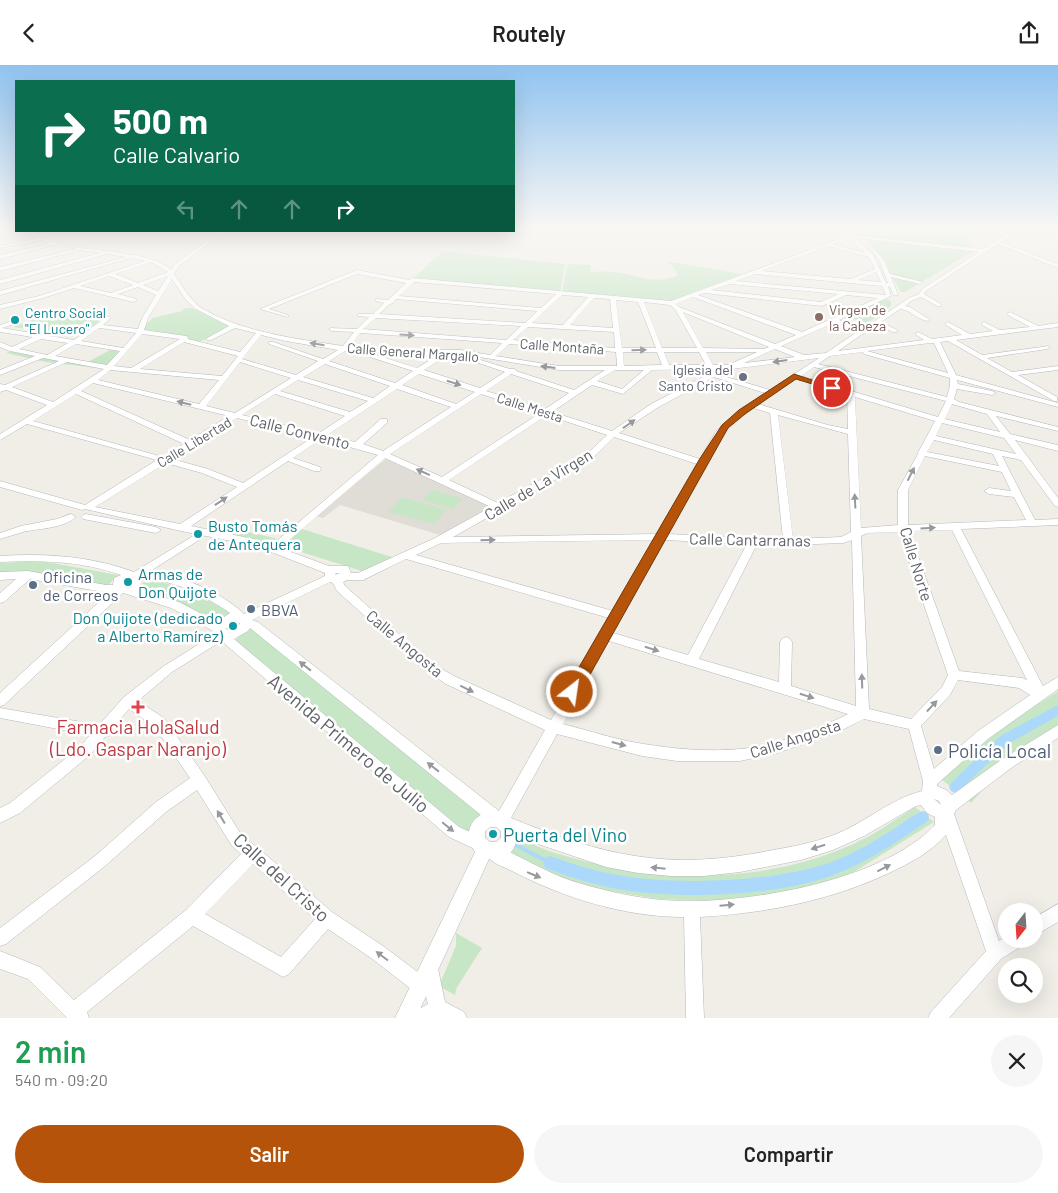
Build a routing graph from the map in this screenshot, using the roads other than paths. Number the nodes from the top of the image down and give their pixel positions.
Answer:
1 (40, 271) edge
2 (80, 271) edge
3 (117, 271) edge
4 (138, 271) edge
5 (169, 271) edge
6 (874, 271) edge
7 (878, 271) edge
8 (886, 271) edge
9 (954, 271) edge
10 (753, 272) joint
11 (109, 274) junction
12 (172, 274) junction
13 (888, 275) junction
14 (812, 277) junction
15 (118, 278) junction
16 (412, 281) junction
17 (727, 281) junction
18 (851, 281) junction
19 (0, 282) edge
20 (920, 282) dead end
21 (882, 284) junction
22 (136, 285) junction
23 (891, 285) junction
24 (73, 286) junction
25 (786, 287) junction
26 (86, 289) junction
27 (702, 291) junction
28 (0, 293) edge
29 (561, 293) junction
30 (845, 293) junction
31 (922, 293) junction
32 (111, 295) junction
33 (160, 295) junction
34 (692, 295) junction
35 (592, 296) junction
36 (763, 297) junction
37 (891, 297) junction
38 (613, 298) junction
39 (394, 299) junction
40 (908, 299) junction
41 (134, 300) dead end
42 (378, 300) dead end
43 (640, 301) junction
44 (748, 304) dead end
45 (674, 305) junction
46 (939, 305) dead end
47 (0, 307) edge
48 (741, 307) dead end
49 (899, 307) junction
50 (542, 310) junction
51 (734, 310) junction
52 (1010, 314) dead end
53 (360, 315) dead end
54 (286, 316) dead end
55 (375, 316) junction
56 (108, 318) dead end
57 (927, 319) dead end
58 (832, 320) junction
59 (18, 321) dead end
60 (877, 322) junction
61 (948, 324) dead end
62 (984, 324) dead end
63 (528, 325) junction
64 (1058, 325) edge
65 (100, 326) junction
66 (234, 326) junction
67 (565, 327) junction
68 (1039, 328) junction
69 (0, 329) edge
70 (332, 329) dead end
71 (617, 330) junction
72 (865, 330) junction
73 (358, 331) junction
74 (895, 331) dead end
75 (140, 332) junction
76 (260, 332) junction
77 (1000, 333) junction
78 (801, 334) junction
79 (918, 334) dead end
80 (40, 337) junction
81 (970, 337) junction
82 (184, 339) junction
83 (209, 339) dead end
84 (286, 339) junction
85 (951, 340) junction
86 (75, 342) junction
87 (510, 342) junction
88 (934, 342) junction
89 (775, 346) junction
90 (1, 347) edge
91 (1047, 347) dead end
92 (345, 348) junction
93 (12, 350) junction
94 (125, 350) junction
95 (620, 350) junction
96 (659, 350) junction
97 (700, 350) junction
98 (766, 350) junction
99 (358, 351) junction
100 (448, 352) junction
101 (860, 352) junction
102 (45, 356) junction
103 (828, 356) junction
104 (241, 357) junction
105 (491, 357) junction
106 (802, 357) junction
107 (980, 357) junction
108 (585, 358) junction
109 (66, 360) junction
110 (326, 361) junction
111 (522, 363) junction
112 (813, 365) junction
113 (666, 366) junction
114 (618, 367) junction
115 (651, 367) junction
116 (729, 367) junction
117 (109, 368) junction
118 (1058, 368) edge
119 (131, 371) junction
120 (417, 371) junction
121 (712, 371) junction
122 (511, 372) junction
123 (0, 373) edge
124 (1010, 375) junction
125 (794, 376) junction
126 (225, 378) junction
127 (298, 378) junction
128 (93, 381) junction
129 (953, 381) junction
130 (592, 382) junction
131 (395, 385) junction
132 (1, 388) edge
133 (76, 391) junction
134 (480, 391) junction
135 (275, 392) junction
136 (770, 392) junction
137 (576, 393) junction
138 (851, 393) junction
139 (1054, 397) edge
140 (372, 400) junction
141 (950, 400) junction
142 (1058, 404) edge
143 (54, 405) junction
144 (752, 405) junction
145 (202, 407) junction
146 (458, 407) junction
147 (774, 412) junction
148 (548, 413) junction
149 (990, 413) junction
150 (351, 415) junction
151 (237, 416) junction
152 (940, 420) junction
153 (384, 421) dead end
154 (28, 422) junction
155 (1058, 429) edge
156 (851, 432) junction
157 (613, 434) junction
158 (318, 436) junction
159 (1007, 436) junction
160 (931, 437) junction
161 (0, 438) edge
162 (191, 444) junction
163 (357, 445) junction
164 (1058, 448) edge
165 (996, 452) junction
166 (922, 453) junction
167 (384, 454) junction
168 (286, 458) junction
169 (1023, 458) junction
170 (165, 460) junction
171 (702, 463) junction
172 (317, 469) dead end
173 (1005, 470) junction
174 (442, 481) junction
175 (242, 486) junction
176 (2, 487) edge
177 (989, 491) dead end
178 (1017, 495) junction
179 (1058, 504) edge
180 (499, 507) junction
181 (87, 510) junction
182 (1032, 523) junction
183 (1058, 523) edge
184 (955, 526) junction
185 (180, 528) junction
186 (903, 529) junction
187 (856, 533) junction
188 (196, 535) junction
189 (0, 536) edge
190 (661, 537) junction
191 (439, 540) junction
192 (754, 541) junction
193 (788, 542) junction
194 (274, 548) junction
195 (407, 555) junction
196 (0, 559) edge
197 (304, 559) junction
198 (0, 575) edge
199 (28, 575) junction
200 (134, 576) junction
201 (336, 576) junction
202 (121, 589) junction
203 (0, 599) edge
204 (617, 616) junction
205 (243, 619) junction
206 (223, 633) junction
207 (605, 635) junction
208 (786, 643) dead end
209 (691, 662) junction
210 (954, 675) junction
211 (1058, 681) edge
212 (785, 689) junction
213 (1041, 695) junction
214 (0, 701) edge
215 (128, 701) junction
216 (0, 713) edge
217 (864, 713) junction
218 (914, 725) junction
219 (553, 727) junction
220 (104, 731) junction
221 (1058, 731) edge
222 (199, 780) junction
223 (928, 790) junction
224 (946, 810) junction
225 (0, 817) edge
226 (501, 821) junction
227 (485, 848) junction
228 (253, 853) junction
229 (692, 909) junction
230 (1058, 912) edge
231 (192, 916) junction
232 (326, 918) junction
233 (1043, 922) edge
234 (0, 938) edge
235 (1003, 948) edge
236 (995, 953) junction
237 (0, 960) edge
238 (430, 966) junction
239 (421, 986) junction
240 (438, 1008) junction
241 (77, 1014) edge
242 (405, 1018) edge
243 (420, 1018) edge
244 (458, 1018) edge
245 (694, 1018) edge
246 (938, 1018) edge

1 - 19 street
2 - 28 street
3 - 11 street
4 - 15 street
5 - 12 street, Calle General Margallo
6 - 18 street
7 - 21 street
8 - 13 street
9 - 31 street
10 - 14 street
10 - 17 street
11 - 15 street
11 - 24 street
12 - 22 street
12 - 33 street
12 - 66 street, Calle General Margallo
13 - 20 street
13 - 23 street
14 - 18 street
14 - 25 street
15 - 22 street
15 - 26 street
16 - 29 street
16 - 39 street, Calle Libertad
16 - 54 street
17 - 25 street
17 - 27 street
18 - 21 street
21 - 23 street
21 - 37 street
22 - 32 street
22 - 33 street
23 - 37 street
24 - 26 street
24 - 47 street
25 - 30 street
25 - 36 street
26 - 32 street
27 - 34 street
27 - 36 street
29 - 35 street
29 - 50 street
30 - 36 street
30 - 37 street
31 - 40 street
31 - 46 street
32 - 41 street
33 - 75 street
34 - 45 street
34 - 51 street
35 - 38 street
35 - 67 street
36 - 44 street
37 - 40 street
37 - 49 street
37 - 58 street, Calle de La Virgen
38 - 43 street
38 - 71 street
39 - 42 street
39 - 50 street
39 - 55 street, Calle Libertad
40 - 49 street
43 - 45 street
43 - 96 street
45 - 89 street
45 - 97 street
48 - 51 street
49 - 57 street
49 - 60 street
50 - 63 street
51 - 78 street
52 - 68 street
53 - 55 street
55 - 63 street
55 - 73 street, Calle Libertad
56 - 65 street
58 - 72 street
58 - 78 street, Calle de La Virgen
59 - 69 street
60 - 72 street
60 - 74 street
61 - 81 street
62 - 77 street
63 - 67 street
63 - 87 street
64 - 68 street
65 - 75 street
65 - 86 street
66 - 76 street, Calle General Margallo
66 - 83 street
67 - 71 street
68 - 77 street
69 - 80 street
70 - 73 street, Calle Montaña
71 - 95 street
72 - 103 street
73 -> 87 street, Calle Montaña
73 - 92 street, Calle Libertad
75 - 82 street
75 - 94 street
76 - 84 street, Calle General Margallo
76 - 104 street
77 - 81 street
78 - 89 street, Calle de La Virgen
79 - 88 street
80 - 86 street
80 - 93 street
81 - 85 street
82 - 104 street
82 - 119 street
92 -> 84 street, Calle General Margallo
84 - 110 street
85 - 88 street
85 - 107 street
86 - 94 street
86 - 102 street
87 - 105 street
87 - 108 street, Calle Montaña
88 - 101 street
88 - 129 street
89 - 98 street, Calle de La Virgen
89 - 106 street
90 - 93 street
91 - 107 street
92 - 99 street, Calle General Margallo
92 - 110 street, Calle Libertad
93 - 102 street
94 - 117 street
95 -> 96 street, Calle Montaña
95 - 108 street, Calle Montaña
95 - 114 street
96 - 97 street, Calle Montaña
96 - 113 street
97 - 98 street, Calle Montaña
97 - 121 street
98 - 116 street, Calle de La Virgen
99 - 100 street, Calle General Margallo
99 - 120 street, Calle Mesta
100 - 105 street, Calle General Margallo
100 - 120 street
100 - 122 street
101 - 103 street
101 - 129 street
102 - 109 street
102 - 123 street
103 - 106 street
103 - 112 street
104 - 126 street
104 - 127 street
105 - 111 street, Calle General Margallo
106 -> 116 street
107 - 124 street
108 -> 111 street, Calle General Margallo
108 - 114 street, Calle General Margallo
109 - 117 street
109 - 132 street
110 - 127 street, Calle Libertad
110 - 131 street
111 - 122 street
112 - 125 street
112 - 141 street
113 - 115 street, Calle General Margallo
113 - 121 street, Calle General Margallo
114 - 115 street, Calle General Margallo
114 - 130 street
115 - 130 street
116 - 121 street, Calle de La Virgen
117 - 119 street
117 - 128 street
118 - 124 street
119 - 126 street
120 - 131 street
120 -> 134 street, Calle Mesta
121 - 136 street
157 -> 121 street, Calle de La Virgen
122 - 134 street
122 - 137 street
124 - 139 street
125 - 136 street
125 - 138 street
126 - 145 street
127 - 135 street, Calle Libertad
127 - 140 street
128 - 133 street
145 -> 128 street, Calle Convento
129 - 141 street, Calle Norte
129 - 142 street
130 - 137 street
131 - 140 street
131 - 146 street
132 - 143 street
133 - 143 street
133 - 162 street
134 - 146 street
134 - 148 street, Calle Mesta
135 - 150 street
135 - 151 street, Calle Libertad
136 - 144 street
137 - 148 street
138 - 152 street
138 - 156 street
139 - 142 street
140 - 150 street
141 - 149 street
141 - 152 street, Calle Norte
143 - 154 street
144 - 147 street
144 - 171 street
145 - 151 street, Calle Convento
146 - 167 street
147 - 156 street
147 - 193 street
148 - 157 street, Calle Mesta
148 - 174 street
149 - 155 street
149 - 159 street
150 - 158 street
151 - 158 street, Calle Convento
151 - 162 street, Calle Libertad
152 - 159 street
152 - 160 street, Calle Norte
153 - 163 street
154 - 161 street
154 - 170 street
187 -> 156 street
157 - 171 street, Calle Mesta
157 - 180 street, Calle de La Virgen
158 - 163 street, Calle Convento
158 - 168 street
159 - 164 street
159 - 169 street
160 - 165 street
160 - 166 street, Calle Norte
162 - 170 street, Calle Libertad
163 - 167 street, Calle Convento
165 - 169 street
165 - 173 street
166 - 173 street
186 -> 166 street, Calle Norte
174 -> 167 street, Calle Convento
167 - 194 street
168 - 172 street
168 - 175 street
169 - 179 street
170 - 175 street
170 - 181 street, Calle Libertad
171 - 190 street
173 - 178 street
174 - 180 street, Calle Convento
185 -> 175 street
176 - 181 street
177 - 178 street
178 - 182 street
180 - 191 street, Calle de La Virgen
181 - 185 street
181 - 188 street
181 - 189 street, Calle Libertad
182 - 183 street, Calle Cantarranas
182 - 184 street, Calle Cantarranas
186 -> 184 street, Calle Cantarranas
184 - 213 street
185 - 188 street
186 - 187 street, Calle Cantarranas
186 - 210 street, Calle Norte
187 - 193 street, Calle Cantarranas
217 -> 187 street
188 - 194 street
188 - 197 street
188 - 200 street
191 -> 190 street, Calle Cantarranas
190 - 192 street, Calle Cantarranas
190 - 204 street
191 - 195 street, Calle de La Virgen
192 - 193 street, Calle Cantarranas
192 - 209 street
194 - 197 street
195 - 201 street, Calle de La Virgen
195 - 204 street
196 - 200 street, Avenida Primero de Julio
197 - 201 street
198 - 199 street, Avenida Primero de Julio
199 - 202 street, Avenida Primero de Julio
199 - 203 street
200 - 202 street
200 - 205 street, Avenida Primero de Julio
201 - 205 street, Calle de La Virgen
201 -> 219 street, Calle Angosta
202 - 206 street, Avenida Primero de Julio
202 - 214 street
204 - 207 street
205 - 206 street
205 - 206 street
226 -> 205 street, Avenida Primero de Julio
206 - 215 street
206 -> 227 street, Avenida Primero de Julio
207 -> 209 street
207 - 219 street
208 - 212 street
209 - 212 street
210 - 213 street
218 -> 210 street
211 - 213 street, Avenida Primero de Julio
212 -> 217 street
213 - 223 street, Avenida Primero de Julio
215 - 220 street
215 - 222 street, Calle del Cristo
216 - 220 street
217 - 218 street
219 -> 217 street, Calle Angosta
218 - 223 street
219 - 226 street
220 - 225 street
221 - 224 street
228 -> 222 street, Calle del Cristo
222 - 234 street
223 - 224 street
223 -> 226 street, Avenida Primero de Julio
229 -> 224 street, Avenida Primero de Julio
224 - 236 street
226 - 227 street
226 - 227 street
227 -> 229 street, Avenida Primero de Julio
227 - 238 street
228 - 231 street
228 - 232 street, Calle del Cristo
229 - 245 street
230 - 233 street
231 - 232 street
231 - 241 street
239 -> 232 street, Calle del Cristo
235 - 236 street
236 - 246 street
237 - 241 street
238 - 239 street
238 - 240 street
239 - 242 street
240 - 243 street
240 - 244 street

